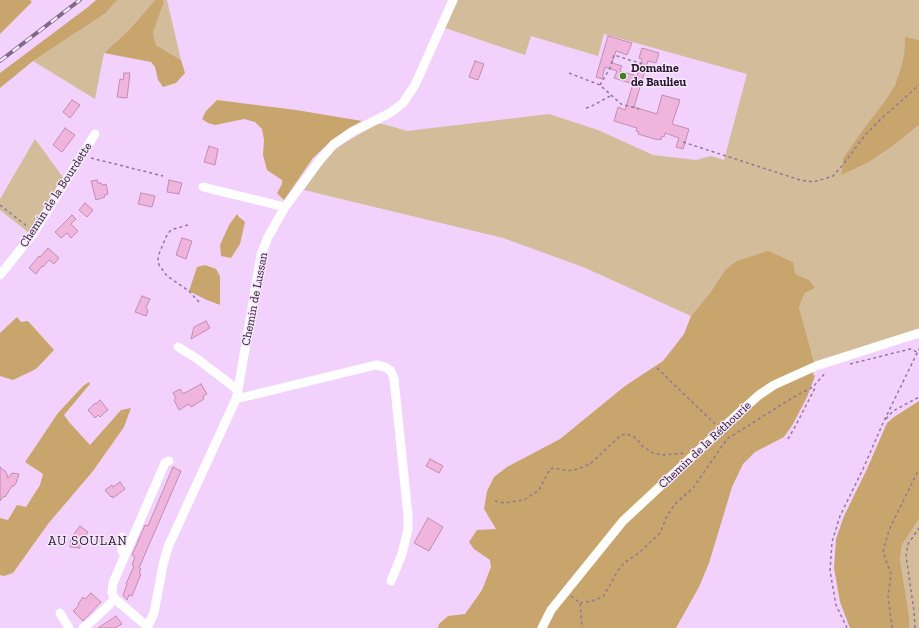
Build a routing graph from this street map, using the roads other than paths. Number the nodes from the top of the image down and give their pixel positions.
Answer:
1 (453, 0) edge
2 (96, 134) dead end
3 (203, 187) dead end
4 (285, 207) junction
5 (0, 275) edge
6 (919, 333) edge
7 (178, 347) dead end
8 (237, 395) junction
9 (169, 461) dead end
10 (122, 537) dead end
11 (125, 555) junction
12 (390, 581) dead end
13 (115, 599) junction
14 (60, 613) dead end
15 (148, 627) edge
16 (69, 628) edge
17 (83, 628) edge
18 (542, 628) edge

1 - 4 street, Chemin de Lussan
2 - 5 street, Chemin de la Bourdette
3 - 4 street
4 - 8 street, Chemin de Lussan
6 - 18 street, Chemin de la Réthourie
7 - 8 street
8 - 12 street
8 - 15 street, Chemin de Lussan
9 - 11 street
10 - 11 street
11 - 13 street
13 - 15 street
13 - 17 street
14 - 16 street

